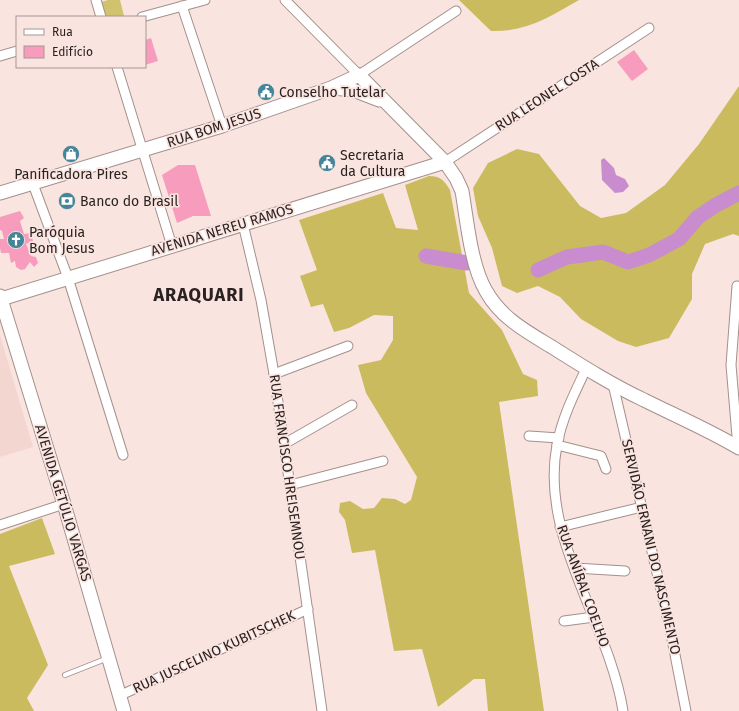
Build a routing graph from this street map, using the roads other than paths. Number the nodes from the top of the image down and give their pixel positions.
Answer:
1 (96, 0) edge
2 (204, 0) edge
3 (285, 0) edge
4 (182, 6) junction
5 (456, 11) dead end
6 (101, 16) edge
7 (146, 16) edge
8 (649, 28) dead end
9 (16, 51) edge
10 (0, 56) edge
11 (116, 68) edge
12 (359, 75) junction
13 (331, 88) junction
14 (395, 111) junction
15 (222, 126) junction
16 (143, 151) junction
17 (444, 162) junction
18 (33, 184) junction
19 (0, 193) edge
20 (242, 224) junction
21 (172, 246) junction
22 (68, 278) junction
23 (737, 286) dead end
24 (0, 298) edge
25 (348, 346) dead end
26 (586, 369) junction
27 (274, 374) junction
28 (613, 384) junction
29 (352, 405) dead end
30 (529, 436) dead end
31 (558, 442) junction
32 (284, 444) junction
33 (739, 448) edge
34 (123, 455) dead end
35 (383, 461) dead end
36 (606, 469) dead end
37 (290, 485) junction
38 (64, 504) junction
39 (642, 507) junction
40 (0, 525) edge
41 (560, 527) junction
42 (575, 568) junction
43 (625, 571) dead end
44 (308, 609) junction
45 (594, 617) junction
46 (564, 621) dead end
47 (110, 657) junction
48 (64, 675) dead end
49 (121, 695) junction
50 (124, 711) edge
51 (322, 711) edge
52 (623, 711) edge
53 (686, 711) edge

1 - 6 street
2 - 4 street
3 - 12 street
4 - 7 street
4 - 15 street
5 - 12 street, RUA BOM JESUS
8 - 17 street, RUA LEONEL COSTA
9 - 10 street
11 - 16 street
12 - 13 main road, RUA BOM JESUS
12 - 14 main road
13 - 14 main road
13 - 15 main road, RUA BOM JESUS
14 - 17 main road
15 - 16 main road, RUA BOM JESUS
16 - 18 main road, RUA BOM JESUS
16 - 21 street
17 - 20 main road, AVENIDA NEREU RAMOS
17 - 26 main road
18 - 19 main road, RUA BOM JESUS
18 - 22 street
20 - 21 main road, AVENIDA NEREU RAMOS
20 - 27 street, RUA FRANCISCO HREISEMNOU
21 - 22 main road, AVENIDA NEREU RAMOS
22 - 24 main road, AVENIDA NEREU RAMOS
22 - 34 street
23 - 33 street
24 - 38 main road, AVENIDA GETÚLIO VARGAS
25 - 27 street
26 - 28 main road
26 - 31 street, RUA ANÍBAL COELHO
27 - 32 street, RUA FRANCISCO HREISEMNOU
28 - 33 main road
28 - 39 street, SERVIDÃO ERNANI DO NASCIMENTO
29 - 32 street
30 - 31 street
31 - 36 street
31 - 41 street, RUA ANÍBAL COELHO
32 - 37 street, RUA FRANCISCO HREISEMNOU
35 - 37 street
37 - 44 street, RUA FRANCISCO HREISEMNOU
38 - 40 street
38 - 47 main road, AVENIDA GETÚLIO VARGAS
39 - 41 street
39 - 53 street, SERVIDÃO ERNANI DO NASCIMENTO
41 - 42 street, RUA ANÍBAL COELHO
42 - 43 street
42 - 45 street, RUA ANÍBAL COELHO
44 - 49 street, RUA JUSCELINO KUBITSCHEK
44 - 51 street, RUA FRANCISCO HREISEMNOU
45 - 46 street
45 - 52 street, RUA ANÍBAL COELHO
47 - 48 lane
47 - 49 main road, AVENIDA GETÚLIO VARGAS
49 - 50 main road, AVENIDA GETÚLIO VARGAS

